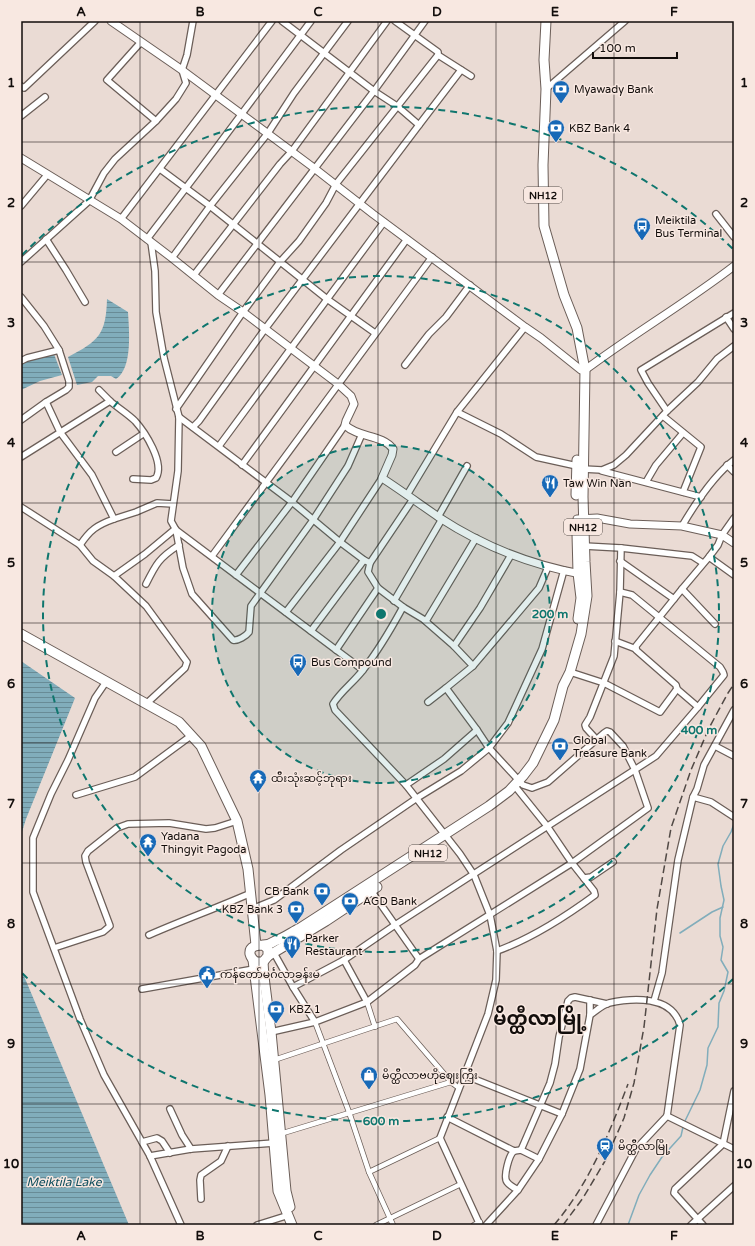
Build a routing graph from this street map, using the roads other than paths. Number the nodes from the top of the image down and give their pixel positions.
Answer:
1 (95, 21) edge
2 (111, 21) edge
3 (193, 21) edge
4 (272, 21) edge
5 (282, 21) edge
6 (311, 21) edge
7 (348, 21) edge
8 (387, 21) edge
9 (395, 21) edge
10 (425, 21) edge
11 (546, 21) edge
12 (625, 21) edge
13 (300, 35) junction
14 (414, 35) junction
15 (141, 42) junction
16 (323, 53) junction
17 (438, 55) junction
18 (182, 70) junction
19 (461, 70) junction
20 (350, 72) junction
21 (471, 76) dead end
22 (21, 86) edge
23 (546, 89) junction
24 (374, 91) junction
25 (215, 95) junction
26 (45, 97) dead end
27 (397, 106) junction
28 (242, 114) junction
29 (21, 116) edge
30 (156, 121) junction
31 (419, 125) junction
32 (268, 133) junction
33 (292, 151) junction
34 (21, 158) edge
35 (314, 168) junction
36 (160, 169) junction
37 (47, 175) junction
38 (336, 184) junction
39 (185, 188) junction
40 (89, 201) junction
41 (360, 203) junction
42 (21, 206) edge
43 (210, 206) junction
44 (716, 214) dead end
45 (121, 219) junction
46 (384, 222) junction
47 (233, 225) junction
48 (734, 237) edge
49 (46, 239) junction
50 (407, 239) junction
51 (149, 240) junction
52 (256, 244) junction
53 (432, 257) junction
54 (172, 258) junction
55 (21, 262) edge
56 (280, 262) junction
57 (734, 266) edge
58 (194, 275) junction
59 (302, 280) junction
60 (470, 285) junction
61 (218, 295) junction
62 (21, 297) edge
63 (327, 299) junction
64 (85, 302) dead end
65 (243, 312) junction
66 (734, 313) edge
67 (351, 316) junction
68 (726, 317) junction
69 (525, 327) junction
70 (265, 329) junction
71 (734, 329) edge
72 (376, 333) junction
73 (734, 346) edge
74 (291, 349) junction
75 (59, 350) junction
76 (21, 361) edge
77 (405, 365) dead end
78 (315, 366) junction
79 (583, 368) junction
80 (338, 384) junction
81 (99, 390) dead end
82 (110, 401) junction
83 (46, 402) junction
84 (176, 409) junction
85 (668, 411) junction
86 (457, 412) junction
87 (662, 416) junction
88 (179, 417) junction
89 (21, 420) edge
90 (345, 425) junction
91 (193, 427) junction
92 (60, 432) junction
93 (683, 433) junction
94 (143, 434) junction
95 (362, 434) junction
96 (219, 446) junction
97 (116, 452) dead end
98 (21, 457) edge
99 (734, 460) edge
100 (242, 464) junction
101 (727, 465) junction
102 (467, 466) dead end
103 (580, 468) junction
104 (602, 470) junction
105 (734, 472) edge
106 (382, 478) junction
107 (133, 479) dead end
108 (266, 482) junction
109 (646, 482) junction
110 (683, 492) junction
111 (410, 497) junction
112 (700, 497) junction
113 (292, 502) junction
114 (173, 504) junction
115 (21, 507) edge
116 (440, 518) junction
117 (734, 518) edge
118 (114, 519) junction
119 (580, 519) junction
120 (313, 520) junction
121 (682, 526) junction
122 (175, 529) junction
123 (722, 535) junction
124 (476, 538) junction
125 (340, 542) junction
126 (734, 543) edge
127 (80, 545) junction
128 (179, 545) junction
129 (584, 546) junction
130 (621, 548) junction
131 (511, 555) junction
132 (212, 556) junction
133 (710, 557) junction
134 (364, 560) junction
135 (620, 561) junction
136 (703, 563) junction
137 (370, 564) junction
138 (548, 567) junction
139 (564, 570) junction
140 (582, 574) junction
141 (236, 575) junction
142 (734, 575) edge
143 (114, 576) junction
144 (146, 584) dead end
145 (378, 588) junction
146 (682, 589) junction
147 (620, 592) junction
148 (260, 594) junction
149 (674, 599) junction
150 (394, 601) junction
151 (402, 607) junction
152 (286, 612) junction
153 (659, 617) junction
154 (426, 621) junction
155 (715, 624) dead end
156 (311, 631) junction
157 (21, 634) edge
158 (616, 641) junction
159 (454, 646) junction
160 (636, 649) junction
161 (336, 650) junction
162 (472, 666) junction
163 (363, 670) junction
164 (570, 672) junction
165 (106, 682) junction
166 (604, 683) junction
167 (563, 686) junction
168 (446, 688) junction
169 (677, 689) junction
170 (428, 702) dead end
171 (146, 704) junction
172 (698, 707) junction
173 (734, 710) edge
174 (478, 730) junction
175 (192, 735) junction
176 (597, 740) junction
177 (715, 746) junction
178 (489, 748) junction
179 (734, 756) edge
180 (635, 770) junction
181 (406, 785) junction
182 (519, 785) junction
183 (76, 795) dead end
184 (693, 797) junction
185 (417, 798) junction
186 (734, 817) edge
187 (236, 821) junction
188 (547, 826) junction
189 (447, 837) junction
190 (613, 862) dead end
191 (572, 863) junction
192 (474, 875) junction
193 (584, 878) junction
194 (369, 888) junction
195 (250, 893) junction
196 (252, 909) junction
197 (490, 914) junction
198 (395, 925) junction
199 (149, 935) dead end
200 (260, 945) junction
201 (54, 948) junction
202 (497, 951) junction
203 (269, 957) junction
204 (419, 959) junction
205 (344, 960) junction
206 (254, 964) junction
207 (293, 987) junction
208 (142, 989) dead end
209 (590, 1000) junction
210 (654, 1001) junction
211 (366, 1002) junction
212 (607, 1004) junction
213 (590, 1015) junction
214 (315, 1022) junction
215 (375, 1027) junction
216 (271, 1032) junction
217 (324, 1043) junction
218 (273, 1060) junction
219 (464, 1075) junction
220 (451, 1082) junction
221 (459, 1088) junction
222 (734, 1091) edge
223 (539, 1105) junction
224 (170, 1109) dead end
225 (349, 1112) junction
226 (562, 1114) junction
227 (667, 1116) junction
228 (447, 1117) junction
229 (280, 1134) junction
230 (440, 1138) junction
231 (142, 1142) junction
232 (274, 1143) junction
233 (723, 1144) junction
234 (228, 1146) junction
235 (191, 1149) junction
236 (734, 1149) edge
237 (521, 1150) junction
238 (514, 1151) junction
239 (170, 1153) junction
240 (150, 1156) junction
241 (539, 1159) junction
242 (369, 1172) junction
243 (461, 1184) junction
244 (734, 1186) edge
245 (518, 1190) junction
246 (201, 1199) dead end
247 (289, 1215) junction
248 (390, 1218) junction
249 (698, 1219) junction
250 (478, 1224) edge
251 (182, 1225) edge
252 (257, 1225) edge
253 (292, 1225) edge
254 (296, 1225) edge
255 (376, 1225) edge
256 (393, 1225) edge
257 (486, 1225) edge
258 (596, 1225) edge
259 (691, 1225) edge
260 (703, 1225) edge

1 - 22 street
2 - 15 street
3 - 18 street
4 - 25 street
5 - 13 street
6 - 13 street
7 - 16 street
8 - 20 street
9 - 14 street
10 - 14 street
11 - 23 main road, NH12
12 - 23 street
13 - 16 street
13 - 28 street
14 - 17 street
14 - 24 street
15 - 18 street
15 - 30 street
16 - 20 street
16 - 32 street
17 - 19 street
17 - 27 street
18 - 25 street
18 - 30 street
19 - 21 street
19 - 31 street
20 - 24 street
20 - 33 street
23 - 79 main road, NH12
24 - 27 street
24 - 35 street
25 - 28 street
25 - 36 street
26 - 29 street
27 - 31 street
27 - 38 street
28 - 32 street
28 - 39 street
30 - 40 street
31 - 41 street
32 - 33 street
32 - 43 street
33 - 35 street
33 - 47 street
34 - 37 street
35 - 38 street
35 - 52 street
36 - 39 street
36 - 45 street
37 - 40 street
37 - 42 street
38 - 41 street
38 - 56 street
39 - 43 street
39 - 51 street
40 - 45 street
40 - 49 street
41 - 46 street
41 - 59 street
43 - 47 street
43 - 54 street
44 - 48 street
45 - 51 street
46 - 50 street
46 - 63 street
47 - 52 street
47 - 58 street
49 - 55 street
49 - 64 street
50 - 53 street
50 - 67 street
51 - 54 street
51 - 84 street
52 - 56 street
52 - 61 street
53 - 60 street
53 - 72 street
54 - 58 street
56 - 59 street
56 - 65 street
57 - 79 street
58 - 61 street
59 - 63 street
59 - 70 street
60 - 69 street
60 - 77 street
61 - 65 street
62 - 75 street
63 - 67 street
63 - 74 street
65 - 70 street
65 - 84 street
66 - 68 street
67 - 72 street
67 - 78 street
68 - 71 street
68 - 85 street
69 - 79 street
69 - 86 street
70 - 74 street
70 - 91 street
72 - 80 street
73 - 85 street
74 - 78 street
74 - 96 street
75 - 76 street
75 - 83 street
78 - 80 street
78 - 100 street
79 - 103 main road, NH12
80 - 90 street
80 - 108 street
81 - 82 street
82 - 92 street
82 - 94 street
83 - 89 street
83 - 92 street
84 - 88 street
85 - 87 street
86 - 103 street
86 - 111 street
87 - 93 street
87 - 104 street
88 - 91 street
88 - 114 street
90 - 95 street
90 - 113 street
91 - 96 street
92 - 98 street
92 - 118 street
93 - 109 street
93 - 110 street
94 - 97 street
94 - 107 street
95 - 106 street
95 - 120 street
96 - 100 street
99 - 101 street
100 - 108 street
101 - 105 street
101 - 112 street
102 - 116 street
103 - 104 street
103 - 119 main road, NH12
104 - 109 street
106 - 111 street
106 - 125 street
108 - 113 street
108 - 132 street
109 - 110 street
110 - 112 street
111 - 116 street
111 - 137 street
112 - 121 street
113 - 120 street
113 - 141 street
114 - 118 street
114 - 122 street
115 - 127 street
116 - 124 street
116 - 150 street
117 - 123 street
118 - 127 street
119 - 121 street
119 - 129 main road, NH12
119 - 140 main road, NH12
120 - 125 street
120 - 148 street
121 - 123 street
122 - 128 street
122 - 132 street
122 - 143 street
123 - 126 street
123 - 133 street
124 - 131 street
124 - 154 street
125 - 134 street
125 - 152 street
127 - 143 street
128 - 144 street
128 - 148 street
129 - 130 street
129 - 140 main road, NH12
130 - 135 street
130 - 136 street
131 - 138 street
131 - 159 street
132 - 141 street
133 - 136 street
133 - 142 street
134 - 137 street
134 - 156 street
135 - 147 street
135 - 149 street
136 - 146 street
137 - 145 street
138 - 139 street
138 - 162 street
139 - 140 street
139 - 178 street
140 - 164 main road, NH12
140 - 167 main road, NH12
141 - 148 street
143 - 171 street
145 - 150 street
145 - 161 street
146 - 149 street
146 - 155 street
147 - 153 street
147 - 158 street
148 - 152 street
149 - 153 street
150 - 151 street
151 - 154 street
151 - 163 street
152 - 156 street
153 - 160 street
153 - 172 street
154 - 159 street
156 - 161 street
157 - 165 main road
158 - 160 street
158 - 166 street
159 - 162 street
160 - 169 street
161 - 163 street
162 - 168 street
163 - 181 street
164 - 166 street
164 - 167 main road, NH12
165 - 171 main road
165 - 201 street
166 - 169 street
166 - 176 street
167 - 182 main road, NH12
168 - 170 street
168 - 174 street
169 - 172 street
171 - 175 main road
172 - 180 street
173 - 177 street
174 - 178 street
174 - 181 street
175 - 183 street
175 - 187 main road
176 - 180 street
176 - 182 street
177 - 179 street
177 - 184 street
178 - 182 street
178 - 185 street
180 - 188 street
180 - 191 street
181 - 185 street
182 - 188 street
182 - 189 main road, NH12
184 - 186 street
184 - 210 street
185 - 189 street
185 - 196 street
187 - 195 main road
187 - 201 street
188 - 191 street
188 - 192 street
189 - 192 street
189 - 194 main road, NH12
190 - 193 street
191 - 193 street
191 - 197 street
192 - 197 street
192 - 198 street
193 - 202 street
194 - 198 street
194 - 200 main road, NH12
194 - 203 main road, NH12
195 - 196 main road
195 - 199 street
196 - 200 main road
197 - 202 street
197 - 204 street
198 - 204 street
198 - 205 street
200 - 203 main road
200 - 206 main road
201 - 231 street
202 - 219 street
203 - 206 main road
203 - 207 street
203 - 216 main road
204 - 211 street
205 - 207 street
205 - 211 street
206 - 208 street
206 - 232 main road
207 - 214 street
209 - 212 street
209 - 213 street
209 - 223 street
210 - 212 street
210 - 227 street
211 - 214 street
211 - 215 street
212 - 213 street
213 - 226 street
214 - 216 street
214 - 217 street
215 - 217 street
215 - 220 street
216 - 218 main road
217 - 218 street
217 - 225 street
218 - 229 main road
219 - 221 street
219 - 223 street
220 - 221 street
220 - 225 street
221 - 228 street
222 - 233 street
223 - 226 street
223 - 237 street
224 - 235 street
225 - 229 street
225 - 242 street
226 - 241 street
227 - 233 street
227 - 258 street
228 - 230 street
228 - 238 street
229 - 254 main road
230 - 242 street
230 - 243 street
231 - 239 street
231 - 240 street
232 - 234 street
232 - 247 main road
233 - 236 street
233 - 249 street
234 - 235 street
234 - 246 street
235 - 239 street
237 - 238 street
237 - 241 street
238 - 245 street
239 - 240 street
240 - 251 street
241 - 245 street
242 - 248 street
243 - 248 street
243 - 250 street
244 - 249 street
245 - 257 street
247 - 252 street
247 - 253 main road
248 - 255 street
248 - 256 street
249 - 259 street
249 - 260 street

